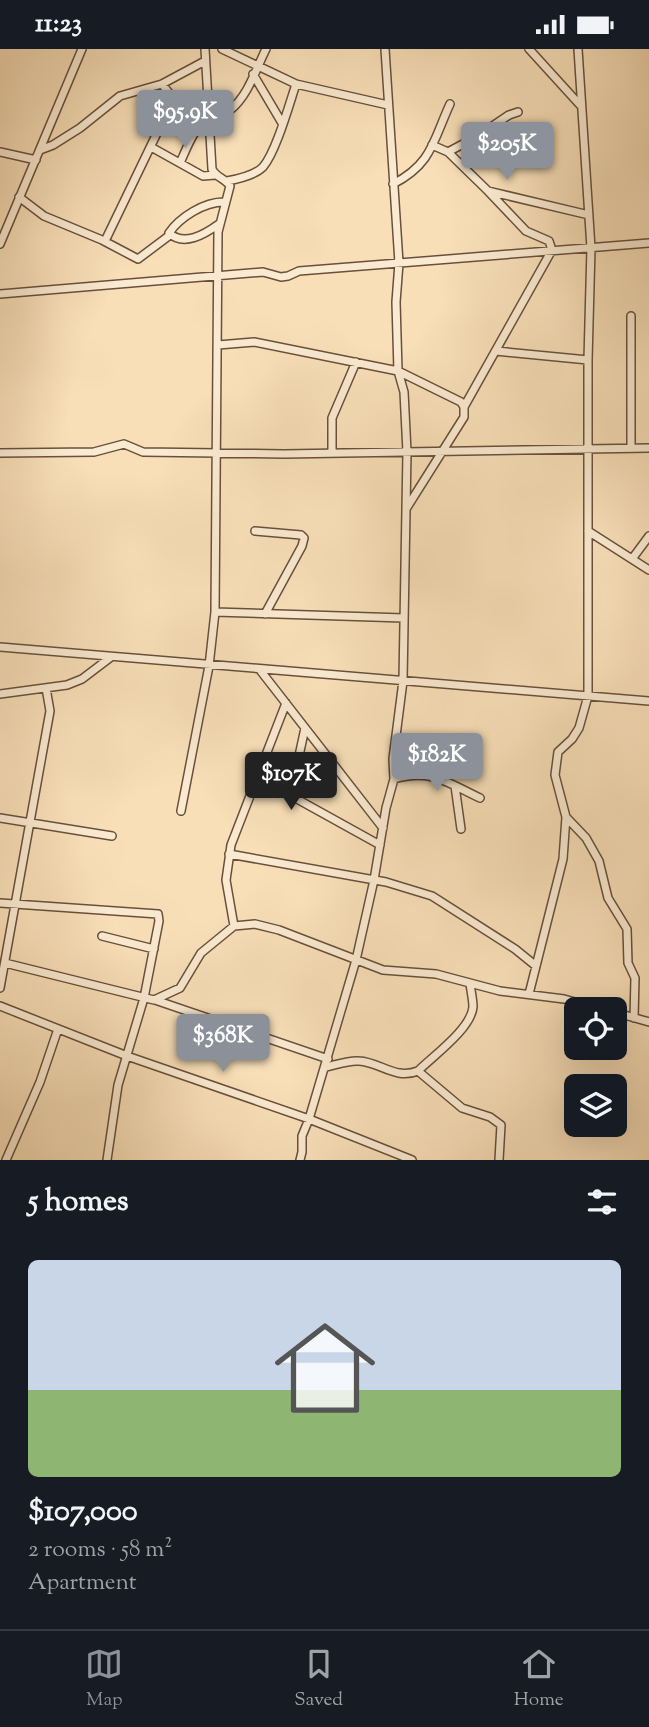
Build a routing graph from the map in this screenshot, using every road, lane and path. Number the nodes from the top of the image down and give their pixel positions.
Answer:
1 (82, 49) edge
2 (205, 49) edge
3 (222, 49) edge
4 (266, 49) edge
5 (385, 49) edge
6 (529, 49) edge
7 (578, 49) edge
8 (205, 61) junction
9 (255, 70) junction
10 (162, 84) junction
11 (296, 84) junction
12 (450, 104) dead end
13 (388, 105) junction
14 (580, 105) junction
15 (519, 112) dead end
16 (209, 118) junction
17 (282, 123) junction
18 (432, 145) junction
19 (151, 148) junction
20 (40, 151) junction
21 (0, 152) edge
22 (448, 152) junction
23 (36, 160) junction
24 (180, 163) junction
25 (215, 175) junction
26 (227, 181) junction
27 (393, 184) junction
28 (488, 191) junction
29 (19, 197) junction
30 (224, 202) junction
31 (589, 215) junction
32 (219, 224) junction
33 (170, 235) junction
34 (105, 241) junction
35 (649, 243) edge
36 (0, 244) edge
37 (591, 248) junction
38 (552, 250) junction
39 (398, 263) junction
40 (219, 277) junction
41 (0, 294) edge
42 (631, 316) dead end
43 (218, 345) junction
44 (496, 351) junction
45 (588, 360) junction
46 (356, 362) junction
47 (398, 371) junction
48 (464, 407) junction
49 (649, 448) edge
50 (588, 449) junction
51 (631, 449) junction
52 (443, 451) junction
53 (407, 452) junction
54 (0, 453) edge
55 (218, 453) junction
56 (332, 453) junction
57 (406, 509) junction
58 (255, 531) dead end
59 (588, 531) junction
60 (649, 536) edge
61 (632, 559) junction
62 (649, 570) edge
63 (215, 612) junction
64 (265, 614) junction
65 (404, 618) junction
66 (0, 647) edge
67 (111, 657) junction
68 (209, 666) junction
69 (260, 670) junction
70 (403, 681) junction
71 (46, 688) junction
72 (0, 694) edge
73 (588, 696) junction
74 (649, 699) edge
75 (286, 703) junction
76 (305, 728) junction
77 (394, 779) junction
78 (455, 786) junction
79 (480, 798) dead end
80 (181, 811) dead end
81 (566, 817) junction
82 (0, 818) edge
83 (30, 825) junction
84 (383, 828) junction
85 (461, 829) dead end
86 (112, 836) dead end
87 (380, 845) junction
88 (229, 854) junction
89 (374, 880) junction
90 (0, 903) edge
91 (16, 904) junction
92 (234, 926) junction
93 (102, 936) dead end
94 (154, 949) junction
95 (356, 960) junction
96 (5, 963) junction
97 (536, 966) junction
98 (470, 984) junction
99 (0, 988) edge
100 (529, 994) junction
101 (144, 998) junction
102 (564, 999) edge
103 (154, 1000) junction
104 (0, 1006) edge
105 (627, 1016) edge
106 (634, 1018) junction
107 (649, 1021) edge
108 (58, 1029) junction
109 (127, 1056) junction
110 (327, 1063) junction
111 (418, 1070) junction
112 (309, 1119) junction
113 (6, 1160) edge
114 (107, 1160) edge
115 (300, 1160) edge
116 (412, 1160) edge
117 (499, 1160) edge

1 - 20 street
2 - 8 street
3 - 9 street
4 - 9 street
5 - 13 street
6 - 14 street
7 - 14 street
8 - 10 street
8 - 16 street
9 - 11 street
9 - 16 street
9 - 17 street
10 - 19 street
10 - 20 street
11 - 13 street
11 - 17 street
12 - 18 street
13 - 27 street
14 - 31 street
15 - 22 street
16 - 24 street
16 - 25 street
17 - 26 street
18 - 22 street
18 - 27 street
19 - 24 street
19 - 34 street
20 - 23 street
21 - 23 street
22 - 28 street
23 - 29 street
24 - 25 street
25 - 26 street
26 - 30 street
27 - 39 street
28 - 31 street
28 - 38 street
29 - 34 street
29 - 36 street
30 - 32 street
30 - 33 street
31 - 37 street
32 - 33 street
32 - 40 street
33 - 34 street
35 - 37 street
37 - 38 street
37 - 45 street
38 - 39 street
38 - 44 street
39 - 40 street
39 - 47 street
40 - 41 street
40 - 43 street
42 - 51 street
43 - 46 street
43 - 55 street
44 - 45 street
44 - 48 street
45 - 50 street
46 - 47 street
46 - 56 street
47 - 48 street
47 - 53 street
48 - 52 street
49 - 51 street
50 - 51 street
50 - 52 street
50 - 59 street
52 - 53 street
52 - 57 street
53 - 56 street
53 - 57 street
54 - 55 street
55 - 56 street
55 - 63 street
57 - 65 street
58 - 64 street
59 - 61 street
59 - 73 street
60 - 61 street
61 - 62 street
63 - 64 street
63 - 68 street
64 - 65 street
65 - 70 street
66 - 67 street
67 - 68 street
67 - 71 street
68 - 69 street
68 - 80 street
69 - 70 street
69 - 75 street
70 - 73 street
70 - 77 street
71 - 72 street
71 - 83 street
73 - 74 street
73 - 81 street
75 - 76 street
75 - 88 street
76 - 84 street
76 - 87 street
77 - 78 street
77 - 84 street
78 - 79 street
78 - 85 street
81 - 97 street
81 - 106 street
82 - 83 street
83 - 86 street
83 - 91 street
84 - 87 street
87 - 89 street
88 - 89 street
88 - 92 street
89 - 95 street
89 - 97 street
90 - 91 street
91 - 94 street
91 - 96 street
92 - 95 street
92 - 103 street
93 - 94 street
94 - 101 street
95 - 98 street
95 - 110 street
96 - 99 street
96 - 101 street
97 - 100 street
98 - 100 street
98 - 111 street
100 - 102 street
101 - 103 street
101 - 109 street
103 - 110 street
104 - 108 street
105 - 106 street
106 - 107 street
108 - 109 street
108 - 113 street
109 - 112 street
109 - 114 street
110 - 111 street
110 - 112 street
111 - 117 street
112 - 115 street
112 - 116 street

